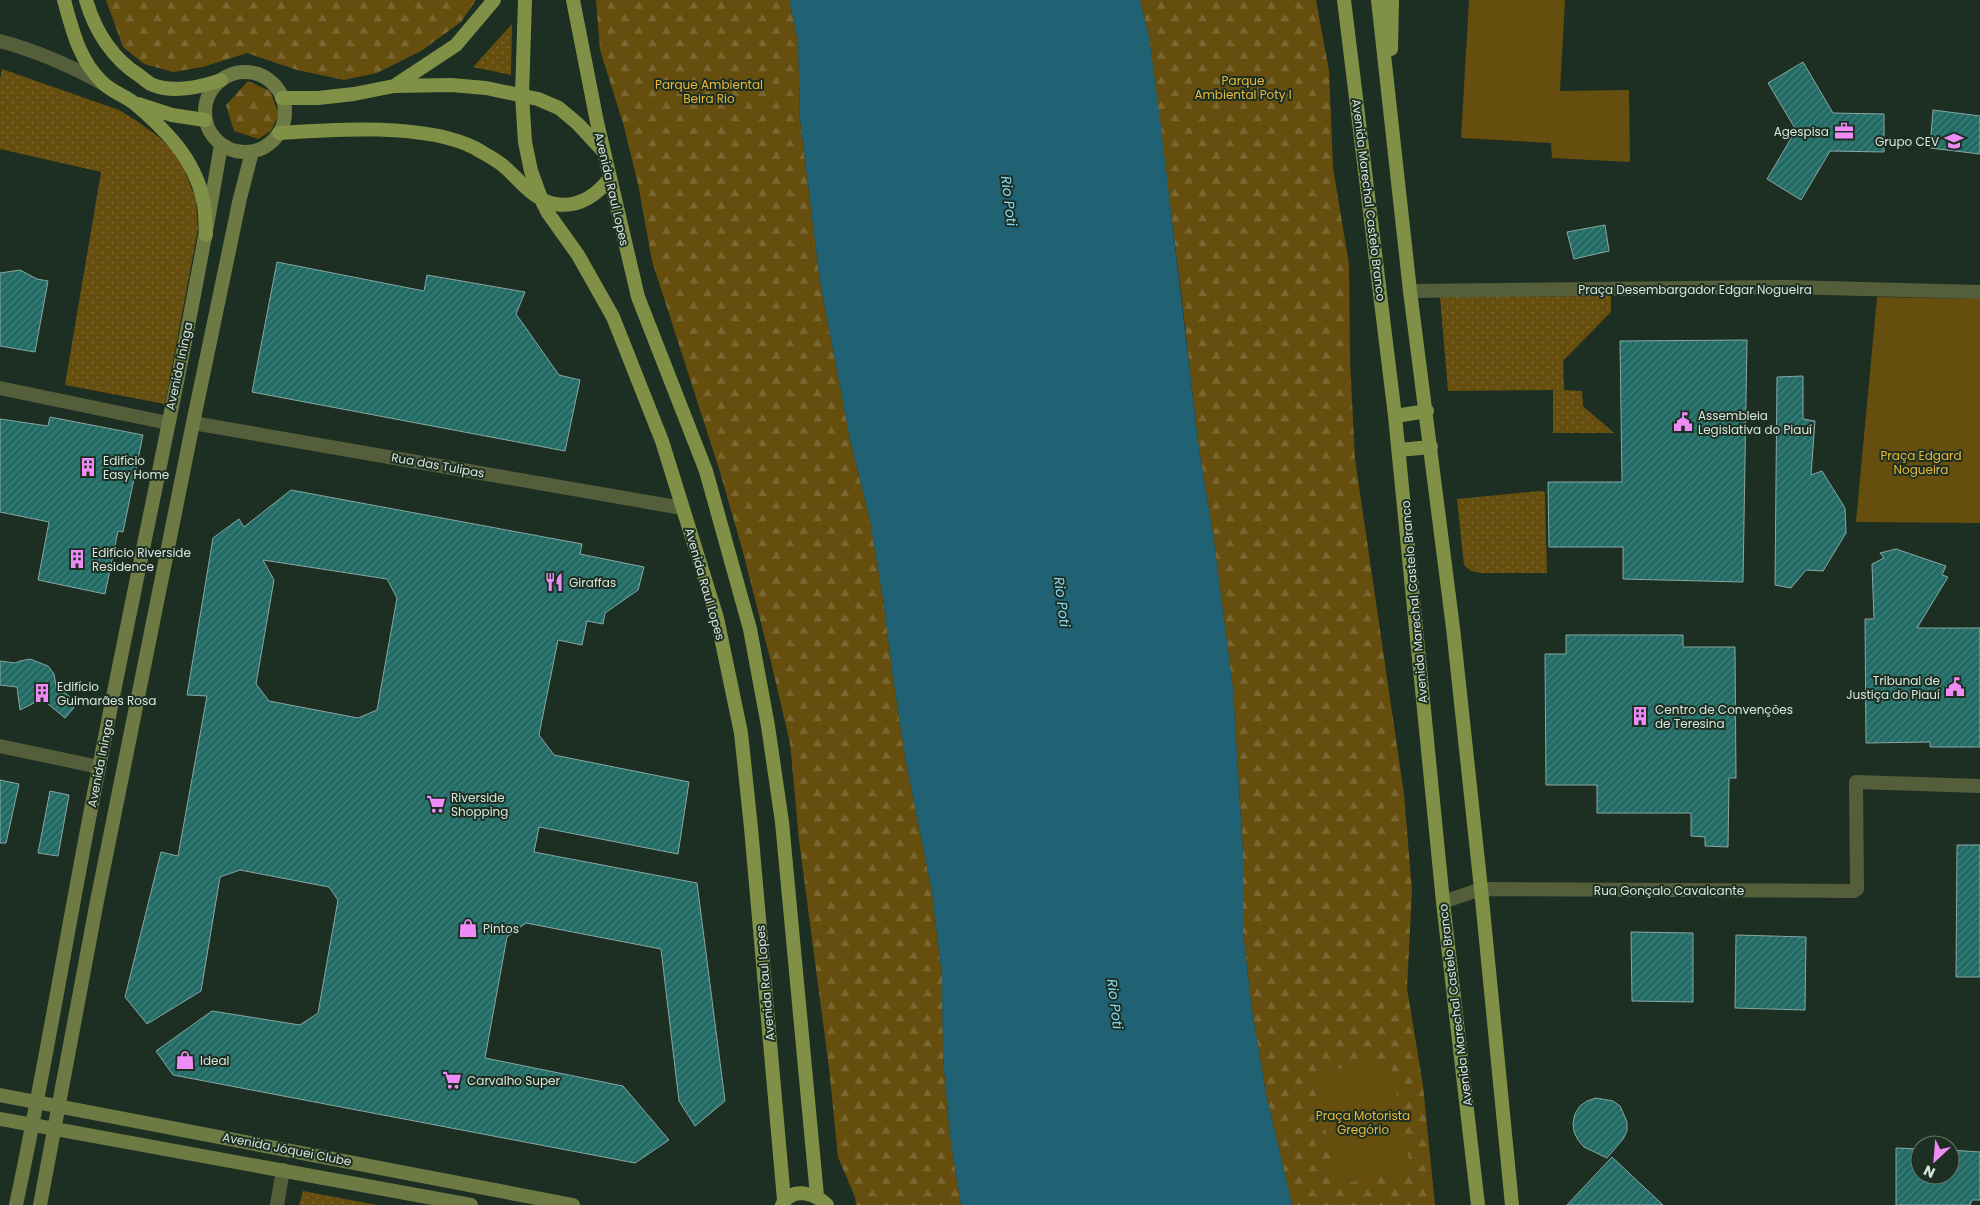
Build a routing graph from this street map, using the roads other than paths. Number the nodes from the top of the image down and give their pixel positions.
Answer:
1 (64, 0) edge
2 (86, 0) edge
3 (494, 0) edge
4 (524, 0) edge
5 (573, 0) edge
6 (1344, 0) edge
7 (1378, 0) edge
8 (1392, 0) edge
9 (0, 41) edge
10 (221, 80) junction
11 (1388, 82) junction
12 (102, 83) junction
13 (394, 86) junction
14 (522, 95) junction
15 (282, 98) junction
16 (133, 102) junction
17 (205, 120) junction
18 (279, 133) junction
19 (221, 145) junction
20 (252, 152) junction
21 (604, 153) junction
22 (610, 178) junction
23 (542, 201) junction
24 (206, 235) junction
25 (1410, 291) junction
26 (1980, 292) edge
27 (0, 388) edge
28 (1426, 411) junction
29 (1395, 416) junction
30 (168, 423) junction
31 (193, 423) junction
32 (1431, 447) junction
33 (1399, 450) junction
34 (682, 508) junction
35 (0, 746) edge
36 (99, 767) junction
37 (1980, 786) edge
38 (1481, 889) junction
39 (1442, 902) junction
40 (0, 1095) edge
41 (38, 1102) junction
42 (60, 1106) junction
43 (0, 1119) edge
44 (33, 1125) junction
45 (55, 1129) junction
46 (283, 1170) junction
47 (822, 1200) edge
48 (783, 1203) edge
49 (16, 1205) edge
50 (40, 1205) edge
51 (277, 1205) edge
52 (470, 1205) edge
53 (574, 1205) edge
54 (1478, 1205) edge
55 (1512, 1205) edge

1 - 12 main road
2 - 10 main road
3 - 13 main road
4 - 14 main road, Avenida Raul Lopes
5 - 21 main road, Avenida Raul Lopes
6 - 29 main road, Avenida Marechal Castelo Branco
7 - 11 main road
8 - 11 main road
9 - 12 street
10 - 15 main road
10 - 17 main road
11 - 25 main road
12 - 16 main road
13 - 14 main road
13 - 15 main road
14 - 21 main road
14 - 23 main road, Avenida Raul Lopes
15 - 18 main road
16 - 17 main road
16 - 24 main road
17 - 19 main road
18 - 20 main road
18 - 23 main road
19 - 20 main road
19 - 24 main road, Avenida Ininga
20 - 31 main road, Avenida Ininga
21 - 22 main road, Avenida Raul Lopes
22 - 23 main road
22 - 47 main road, Avenida Raul Lopes
23 - 34 main road, Avenida Raul Lopes
24 - 30 main road, Avenida Ininga
25 - 26 street, Praça Desembargador Edgar Nogueira
25 - 28 main road
27 - 30 street
28 - 29 main road
28 - 32 main road
29 - 33 main road, Avenida Marechal Castelo Branco
30 - 36 main road, Avenida Ininga
31 - 34 street, Rua das Tulipas
31 - 42 main road, Avenida Ininga
32 - 33 main road
32 - 38 main road
33 - 39 main road, Avenida Marechal Castelo Branco
34 - 48 main road, Avenida Raul Lopes
35 - 36 street
36 - 41 main road, Avenida Ininga
37 - 38 street, Rua Gonçalo Cavalcante
38 - 39 street, Rua Gonçalo Cavalcante
38 - 55 main road
39 - 54 main road, Avenida Marechal Castelo Branco
40 - 41 main road, Avenida Jóquei Clube
41 - 42 main road, Avenida Jóquei Clube
41 - 44 main road, Avenida Ininga
42 - 45 main road, Avenida Ininga
42 - 53 main road, Avenida Jóquei Clube
43 - 44 main road, Avenida Jóquei Clube
44 - 45 main road, Avenida Jóquei Clube
44 - 49 main road, Avenida Ininga
45 - 46 main road, Avenida Jóquei Clube
45 - 50 main road, Avenida Ininga
46 - 51 street
46 - 52 main road, Avenida Jóquei Clube
47 - 48 main road

